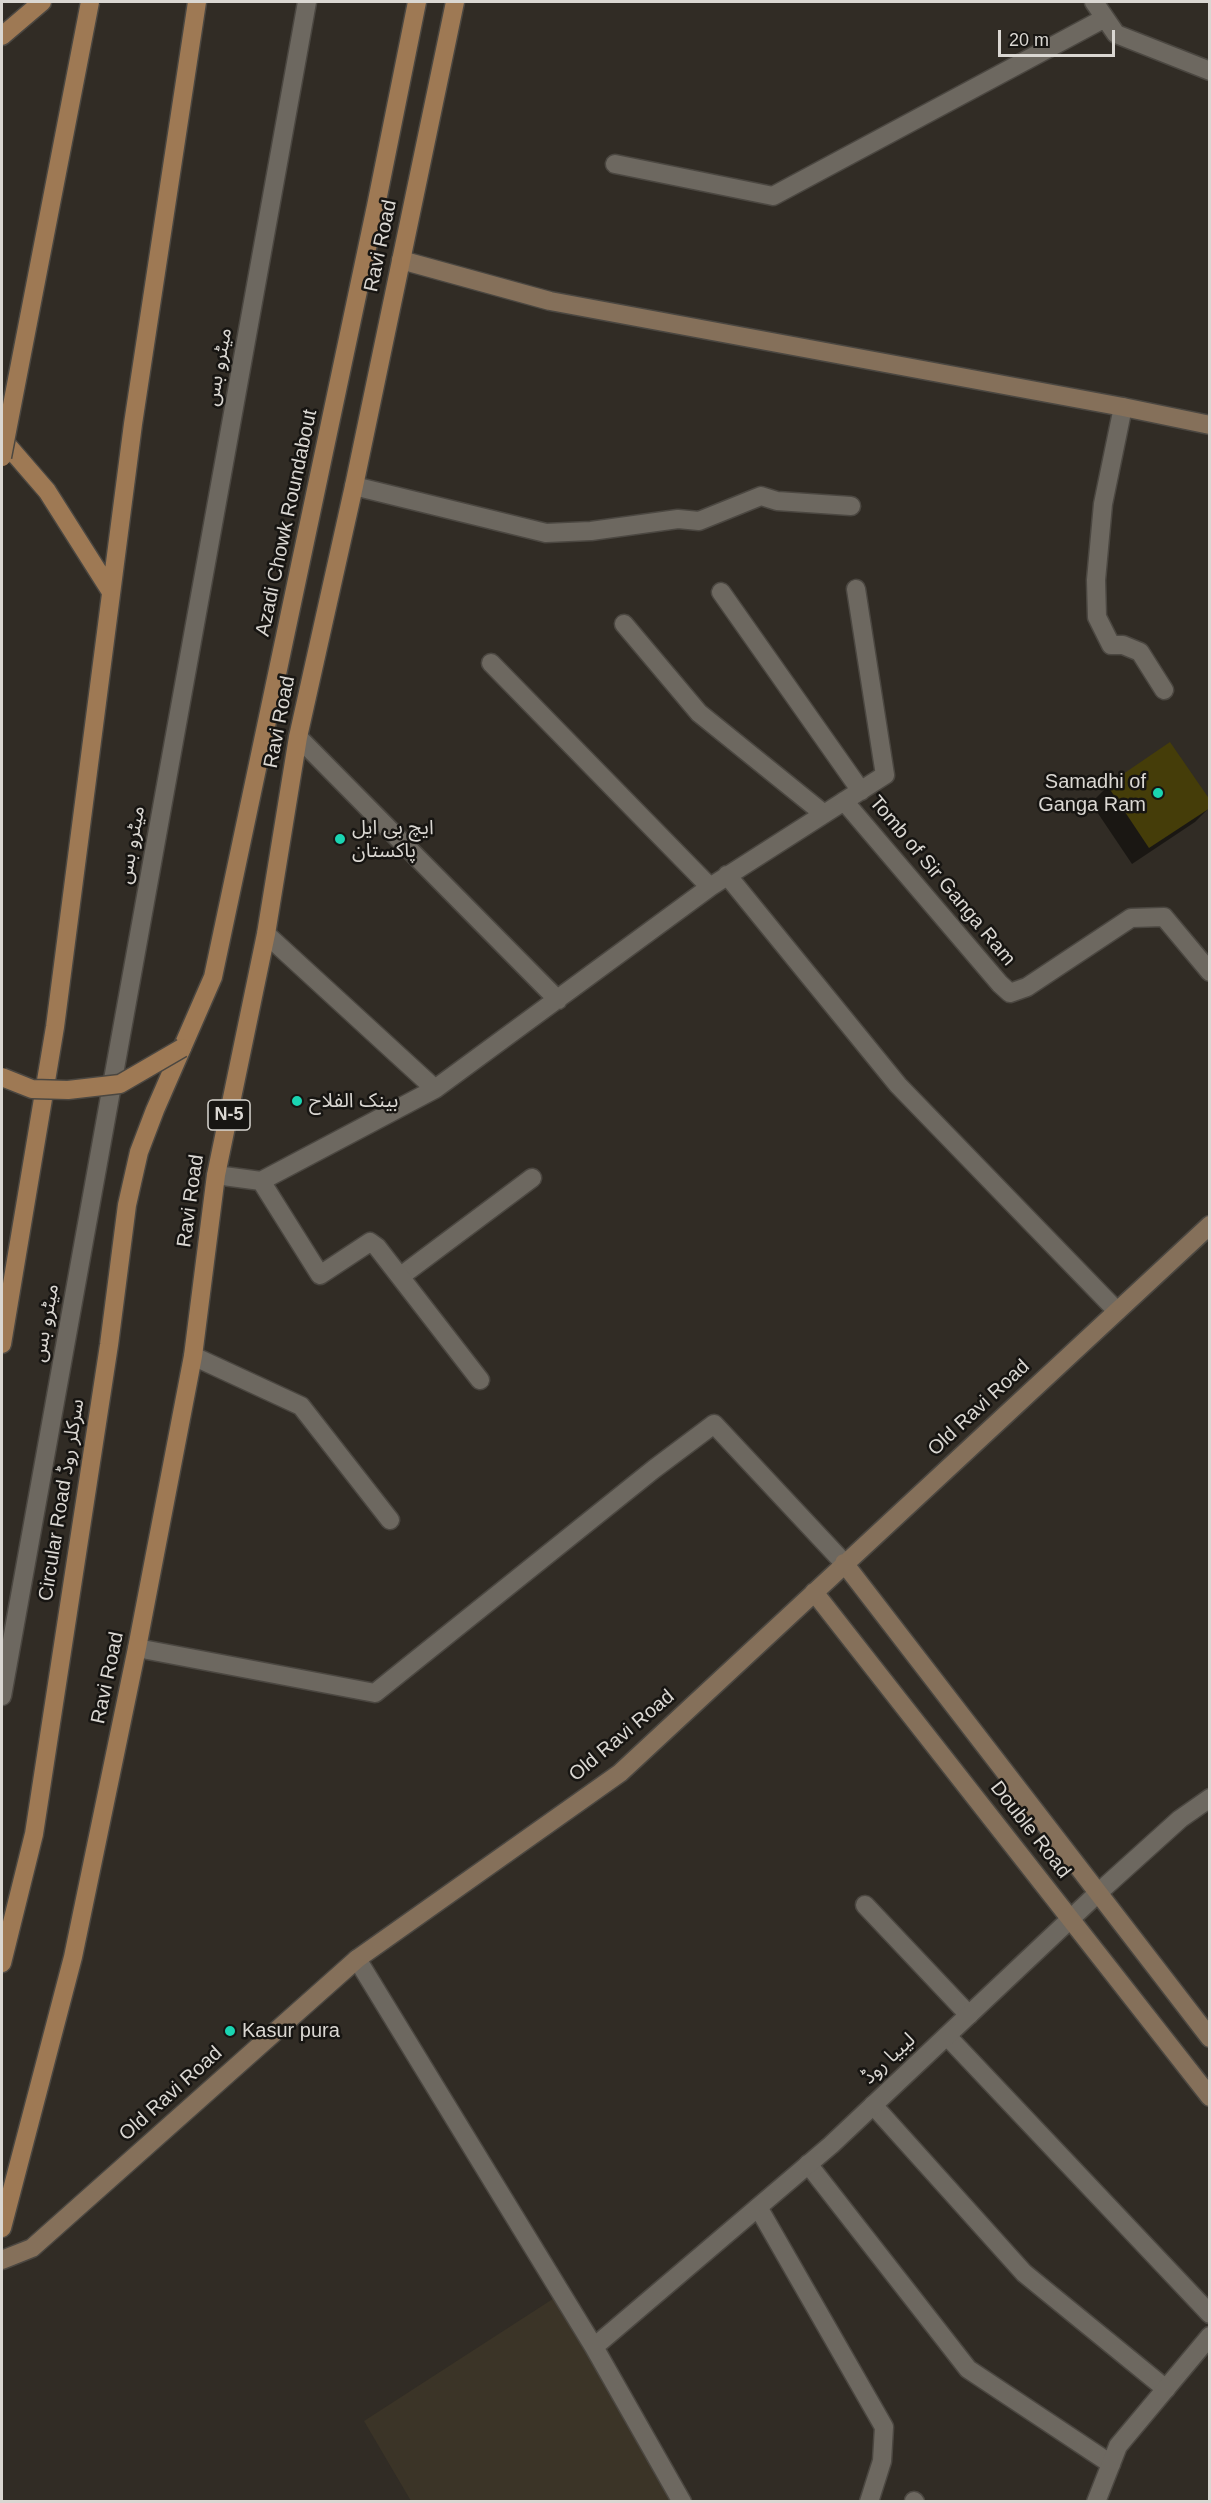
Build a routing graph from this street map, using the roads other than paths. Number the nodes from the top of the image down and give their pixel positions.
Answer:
1 (42, 2) edge
2 (90, 2) edge
3 (197, 2) edge
4 (307, 2) edge
5 (417, 2) edge
6 (455, 2) edge
7 (1094, 2) edge
8 (1105, 18) junction
9 (2, 36) edge
10 (1209, 71) edge
11 (615, 164) dead end
12 (401, 260) junction
13 (1123, 407) junction
14 (1209, 425) edge
15 (2, 439) edge
16 (2, 457) edge
17 (354, 486) junction
18 (851, 506) dead end
19 (856, 589) dead end
20 (111, 592) junction
21 (721, 592) dead end
22 (624, 624) dead end
23 (491, 663) dead end
24 (1164, 690) dead end
25 (298, 737) junction
26 (861, 791) junction
27 (844, 801) junction
28 (824, 814) junction
29 (727, 875) junction
30 (710, 887) junction
31 (266, 934) junction
32 (1209, 972) edge
33 (558, 1000) junction
34 (182, 1048) junction
35 (2, 1077) edge
36 (435, 1089) junction
37 (216, 1175) junction
38 (532, 1178) dead end
39 (261, 1181) junction
40 (1209, 1226) edge
41 (401, 1276) junction
42 (1117, 1311) junction
43 (2, 1344) edge
44 (193, 1356) junction
45 (480, 1380) dead end
46 (390, 1520) dead end
47 (844, 1563) junction
48 (814, 1592) junction
49 (137, 1648) junction
50 (2, 1696) edge
51 (1209, 1798) edge
52 (1098, 1893) junction
53 (865, 1905) dead end
54 (1071, 1919) junction
55 (357, 1959) junction
56 (2, 1963) edge
57 (969, 2015) junction
58 (947, 2036) junction
59 (1209, 2038) edge
60 (1209, 2097) edge
61 (873, 2105) junction
62 (808, 2164) junction
63 (758, 2207) junction
64 (2, 2228) edge
65 (2, 2260) edge
66 (1209, 2314) edge
67 (1209, 2336) edge
68 (594, 2348) junction
69 (1166, 2389) junction
70 (1111, 2464) junction
71 (682, 2502) edge
72 (869, 2502) edge
73 (1096, 2502) edge

1 - 9 main road
2 - 16 main road, bridge
3 - 20 main road
4 - 50 street, میٹرو بس
5 - 34 main road, Azadi Chowk Roundabout
6 - 12 main road, Ravi Road / N-5
7 - 8 street
8 - 10 street
8 - 11 street
12 - 13 street
12 - 17 main road, Ravi Road / N-5
13 - 14 street
13 - 24 street
15 - 20 main road
17 - 18 street
17 - 25 main road, Ravi Road / N-5
19 - 26 street
20 - 43 main road
21 - 26 street
22 - 28 street
23 - 30 street
25 - 31 main road, Ravi Road / N-5
25 - 33 street
26 - 27 street
27 - 28 street
27 - 32 street, Tomb of Sir Ganga Ram
28 - 29 street
29 - 30 street
29 - 42 street
30 - 33 street
31 - 36 street
31 - 37 main road, Ravi Road / N-5
33 - 36 street
34 - 35 main road, bridge
34 - 56 main road, Circular Road سرکلر روڈ
36 - 39 street
37 - 39 street
37 - 44 main road, Ravi Road / N-5
38 - 41 street
39 - 41 street
40 - 42 street, Old Ravi Road
41 - 45 street
42 - 47 street, Old Ravi Road
44 - 46 street
44 - 49 main road, Ravi Road / N-5
47 - 48 street, Old Ravi Road
47 - 49 street
47 - 52 street, Double Road
48 - 54 street, Double Road
48 - 55 street, Old Ravi Road
49 - 64 main road, Ravi Road / N-5
51 - 52 street, لیبیا روڈ
52 - 54 street, لیبیا روڈ
52 - 59 street, Double Road
53 - 57 street
54 - 57 street, لیبیا روڈ
54 - 60 street, Double Road
55 - 65 street, Old Ravi Road
55 - 68 street
57 - 58 street, لیبیا روڈ
58 - 61 street, لیبیا روڈ
58 - 66 street
61 - 62 street, لیبیا روڈ
61 - 69 street
62 - 63 street, لیبیا روڈ
62 - 70 street
63 - 68 street, لیبیا روڈ
63 - 72 street
67 - 69 street
68 - 71 street
69 - 70 street
70 - 73 street

